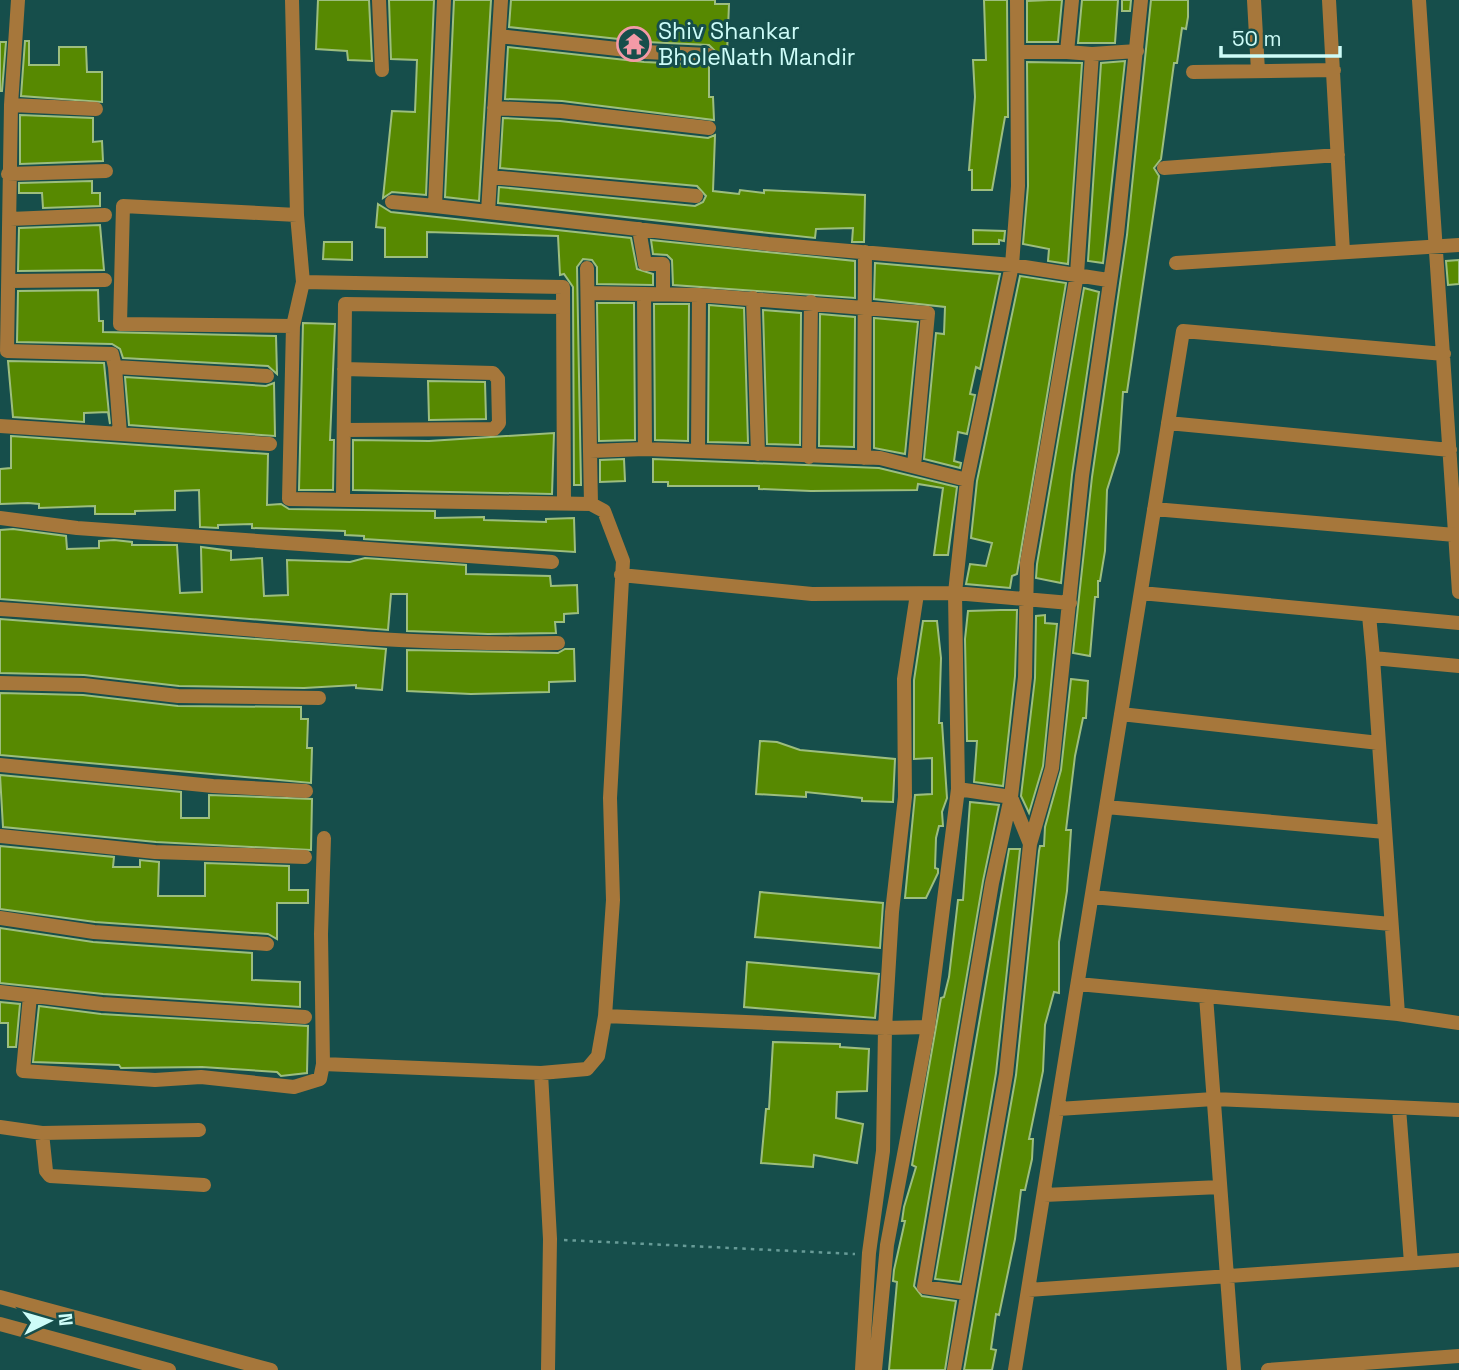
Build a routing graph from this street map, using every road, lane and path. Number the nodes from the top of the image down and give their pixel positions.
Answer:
1 (18, 0) edge
2 (292, 0) edge
3 (379, 0) edge
4 (444, 0) edge
5 (500, 0) edge
6 (1017, 0) edge
7 (1072, 0) edge
8 (1142, 0) edge
9 (1254, 0) edge
10 (1329, 0) edge
11 (1419, 0) edge
12 (499, 36) junction
13 (1137, 51) junction
14 (1018, 52) junction
15 (1067, 52) junction
16 (1092, 54) junction
17 (709, 55) dead end
18 (382, 70) dead end
19 (1334, 70) junction
20 (1258, 71) junction
21 (1193, 72) dead end
22 (11, 105) junction
23 (494, 108) junction
24 (96, 109) dead end
25 (709, 128) dead end
26 (1338, 155) junction
27 (1164, 168) dead end
28 (106, 171) dead end
29 (9, 174) junction
30 (491, 177) junction
31 (696, 196) dead end
32 (392, 202) dead end
33 (435, 206) junction
34 (488, 212) junction
35 (105, 215) dead end
36 (298, 215) junction
37 (10, 219) junction
38 (639, 229) junction
39 (1459, 245) edge
40 (1437, 247) junction
41 (865, 252) junction
42 (1343, 253) junction
43 (1176, 263) dead end
44 (1012, 265) junction
45 (587, 268) dead end
46 (1077, 274) junction
47 (105, 280) dead end
48 (1108, 280) junction
49 (10, 281) junction
50 (303, 282) junction
51 (345, 283) junction
52 (588, 293) junction
53 (645, 294) junction
54 (663, 295) junction
55 (699, 295) junction
56 (753, 298) junction
57 (811, 302) junction
58 (345, 303) junction
59 (563, 307) junction
60 (864, 307) junction
61 (293, 326) junction
62 (1444, 354) junction
63 (115, 367) junction
64 (344, 369) junction
65 (267, 376) dead end
66 (1168, 423) junction
67 (0, 426) edge
68 (344, 430) junction
69 (120, 434) junction
70 (270, 444) dead end
71 (645, 449) junction
72 (698, 450) junction
73 (1450, 450) junction
74 (590, 451) junction
75 (758, 454) junction
76 (809, 457) junction
77 (864, 458) junction
78 (914, 466) junction
79 (967, 480) junction
80 (343, 499) junction
81 (564, 503) junction
82 (591, 504) junction
83 (1154, 509) junction
84 (0, 518) edge
85 (1455, 535) junction
86 (552, 562) dead end
87 (621, 575) junction
88 (1459, 592) edge
89 (955, 593) junction
90 (1141, 593) junction
91 (917, 594) junction
92 (1027, 599) junction
93 (1070, 603) junction
94 (0, 609) edge
95 (1369, 615) junction
96 (1459, 623) edge
97 (558, 643) dead end
98 (1373, 658) junction
99 (1459, 666) edge
100 (0, 683) edge
101 (319, 698) dead end
102 (1121, 714) junction
103 (1379, 743) junction
104 (0, 765) edge
105 (958, 789) junction
106 (306, 791) dead end
107 (1011, 797) junction
108 (1106, 807) junction
109 (1385, 832) junction
110 (0, 836) edge
111 (324, 838) dead end
112 (1030, 844) junction
113 (304, 857) dead end
114 (1092, 897) junction
115 (0, 918) edge
116 (1391, 924) junction
117 (267, 944) dead end
118 (1078, 984) junction
119 (0, 992) edge
120 (30, 996) junction
121 (1206, 996) junction
122 (1398, 1014) junction
123 (605, 1016) junction
124 (305, 1017) dead end
125 (1459, 1023) edge
126 (928, 1027) junction
127 (885, 1028) junction
128 (323, 1064) junction
129 (541, 1073) junction
130 (1214, 1099) junction
131 (1399, 1108) junction
132 (1058, 1109) junction
133 (1459, 1110) edge
134 (0, 1127) edge
135 (199, 1130) dead end
136 (42, 1133) junction
137 (204, 1185) dead end
138 (1220, 1187) junction
139 (1044, 1195) junction
140 (550, 1239) junction
141 (857, 1254) dead end
142 (1459, 1260) edge
143 (1411, 1263) junction
144 (1226, 1276) junction
145 (1028, 1290) junction
146 (966, 1293) junction
147 (0, 1297) edge
148 (0, 1324) edge
149 (1459, 1356) edge
150 (1420, 1365) edge
151 (1320, 1368) edge
152 (169, 1370) edge
153 (271, 1370) edge
154 (548, 1370) edge
155 (862, 1370) edge
156 (875, 1370) edge
157 (954, 1370) edge
158 (1016, 1370) edge
159 (1234, 1370) edge
160 (1268, 1370) edge

1 - 22 street
2 - 36 street
3 - 18 street
4 - 33 street
5 - 12 street
6 - 14 street
7 - 15 street
8 - 13 street
9 - 20 street
10 - 19 street
11 - 40 street
12 - 17 street
12 - 23 street
13 - 16 street
13 - 48 street
14 - 15 street
14 - 44 street
15 - 16 street
16 - 46 street
19 - 20 street
19 - 26 street
20 - 21 street
22 - 24 street
22 - 29 street
23 - 25 street
23 - 30 street
26 - 27 street
26 - 42 street
28 - 29 street
29 - 37 street
30 - 31 street
30 - 34 street
32 - 33 street
33 - 34 street
34 - 38 street
35 - 37 street
36 - 50 street
36 - 61 street
37 - 49 street
38 - 41 street
38 - 54 street
39 - 40 street
40 - 42 street
40 - 62 street
41 - 44 street
41 - 60 street
42 - 43 street
44 - 46 street
44 - 79 street
45 - 52 street
46 - 48 street
46 - 92 street
47 - 49 street
48 - 93 street
49 - 63 street
50 - 51 street
50 - 61 street
51 - 58 street
51 - 59 street
52 - 53 street
52 - 74 street
53 - 54 street
53 - 71 street
54 - 55 street
55 - 56 street
55 - 72 street
56 - 57 street
56 - 75 street
57 - 60 street
57 - 76 street
58 - 59 street
58 - 64 street
59 - 81 street
60 - 77 street
60 - 78 street
61 - 80 street
62 - 66 street
62 - 73 street
63 - 65 street
63 - 69 street
64 - 68 street
64 - 68 street
66 - 73 street
66 - 83 street
67 - 69 street
68 - 80 street
69 - 70 street
71 - 72 street
71 - 74 street
72 - 75 street
73 - 85 street
74 - 82 street
75 - 76 street
76 - 77 street
77 - 78 street
78 - 79 street
79 - 89 street
80 - 81 street
81 - 82 street
82 - 87 street
83 - 85 street
83 - 90 street
84 - 86 street
85 - 88 street
87 - 91 street
87 - 123 street
89 - 91 street
89 - 92 street
89 - 105 street
90 - 95 street
90 - 102 street
91 - 127 street
92 - 93 street
92 - 107 street
93 - 112 street
94 - 97 street
95 - 96 street
95 - 98 street
98 - 99 street
98 - 103 street
100 - 101 street
102 - 103 street
102 - 108 street
103 - 109 street
104 - 106 street
105 - 107 street
105 - 126 street
107 - 112 street
107 - 146 street
108 - 109 street
108 - 114 street
109 - 116 street
110 - 113 street
111 - 128 street
112 - 146 street
114 - 116 street
114 - 118 street
115 - 117 street
116 - 122 street
118 - 121 street
118 - 132 street
119 - 120 street
120 - 124 street
120 - 128 street
121 - 122 street
121 - 130 street
122 - 125 street
123 - 127 street
123 - 129 street
126 - 127 street
126 - 156 street
127 - 155 street
128 - 129 street
129 - 140 street
130 - 131 street
130 - 132 street
130 - 138 street
131 - 133 street
131 - 143 street
132 - 139 street
134 - 136 street
135 - 136 street
136 - 137 street
138 - 139 street
138 - 144 street
139 - 145 street
140 - 141 path
140 - 154 street
142 - 143 street
143 - 144 street
144 - 145 street
144 - 159 street
145 - 158 street
146 - 157 street
147 - 153 street
148 - 152 street
149 - 150 street
150 - 151 street
151 - 160 street

